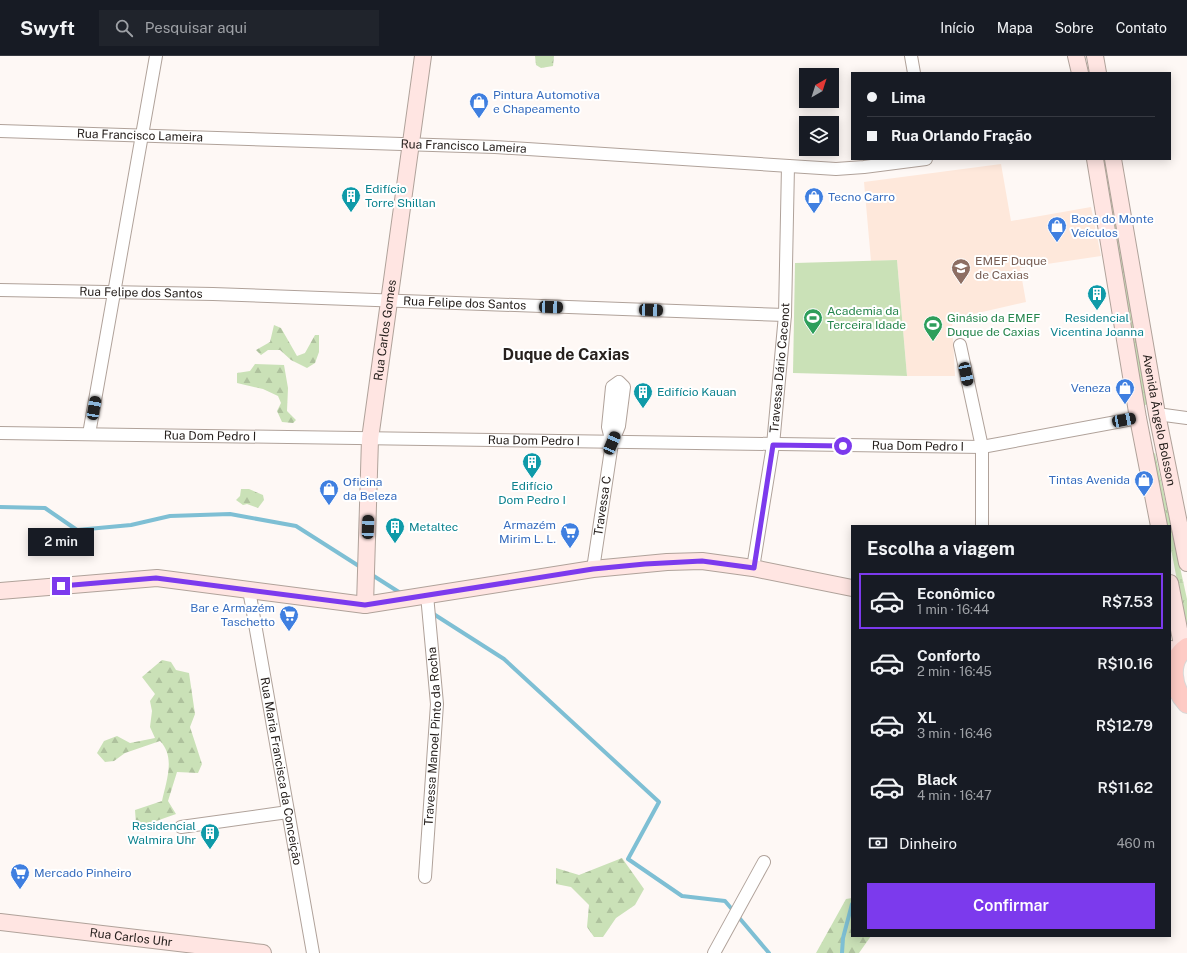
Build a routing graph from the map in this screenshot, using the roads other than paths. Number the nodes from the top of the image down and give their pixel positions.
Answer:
1 (156, 56) edge
2 (424, 56) edge
3 (911, 56) edge
4 (1076, 56) edge
5 (1095, 56) edge
6 (914, 72) edge
7 (1080, 72) edge
8 (1098, 72) edge
9 (0, 131) edge
10 (142, 136) junction
11 (411, 144) junction
12 (919, 160) edge
13 (1095, 160) edge
14 (1113, 160) edge
15 (788, 166) junction
16 (0, 290) edge
17 (114, 291) junction
18 (388, 301) junction
19 (785, 315) junction
20 (960, 345) dead end
21 (1157, 414) junction
22 (1138, 418) junction
23 (1187, 418) edge
24 (0, 433) edge
25 (89, 434) junction
26 (370, 439) junction
27 (612, 443) junction
28 (773, 445) junction
29 (982, 447) junction
30 (982, 525) edge
31 (1159, 525) edge
32 (1187, 563) edge
33 (754, 568) junction
34 (593, 569) junction
35 (851, 588) edge
36 (249, 590) junction
37 (1171, 590) edge
38 (0, 591) edge
39 (427, 596) junction
40 (365, 605) junction
41 (1180, 648) edge
42 (1172, 680) edge
43 (1187, 704) edge
44 (288, 812) junction
45 (181, 827) dead end
46 (764, 862) dead end
47 (425, 877) dead end
48 (0, 922) edge
49 (263, 953) edge
50 (313, 953) edge
51 (714, 953) edge

1 - 10 street
2 - 11 street, Rua Carlos Gomes
3 - 6 street
4 - 7 street
5 - 8 street
9 - 10 street, Rua Francisco Lameira
10 - 11 street, Rua Francisco Lameira
10 - 17 street
11 - 15 street, Rua Francisco Lameira
11 - 18 street, Rua Carlos Gomes
12 - 15 street, Rua Francisco Lameira
13 - 22 street, Avenida Ângelo Bolsson
14 - 21 street, Avenida Ângelo Bolsson
15 - 19 street, Travessa Dário Cacenot
16 - 17 street, Rua Felipe dos Santos
17 - 18 street, Rua Felipe dos Santos
17 - 25 street
18 - 19 street, Rua Felipe dos Santos
18 - 26 street, Rua Carlos Gomes
19 - 28 street, Travessa Dário Cacenot
20 - 29 street
21 - 22 street
21 - 23 street
21 - 32 street, Avenida Ângelo Bolsson
22 - 29 street, Rua Dom Pedro I
22 - 31 street, Avenida Ângelo Bolsson
24 - 25 street, Rua Dom Pedro I
25 - 26 street, Rua Dom Pedro I
26 - 27 street, Rua Dom Pedro I
26 - 40 street, Rua Carlos Gomes
27 - 28 street, Rua Dom Pedro I
27 - 34 street, Travessa C
28 - 29 street, Rua Dom Pedro I
28 - 33 street, Travessa Dário Cacenot
29 - 30 street
33 - 34 street
33 - 35 street
34 - 39 street
36 - 38 street
36 - 40 street
36 - 44 street, Rua Maria Francisca da Conceição
37 - 41 street
39 - 40 street
39 - 47 street, Travessa Manoel Pinto da Rocha
41 - 42 main road
42 - 43 main road
44 - 45 street
44 - 50 street, Rua Maria Francisca da Conceição
46 - 51 street
48 - 49 street, Rua Carlos Uhr

